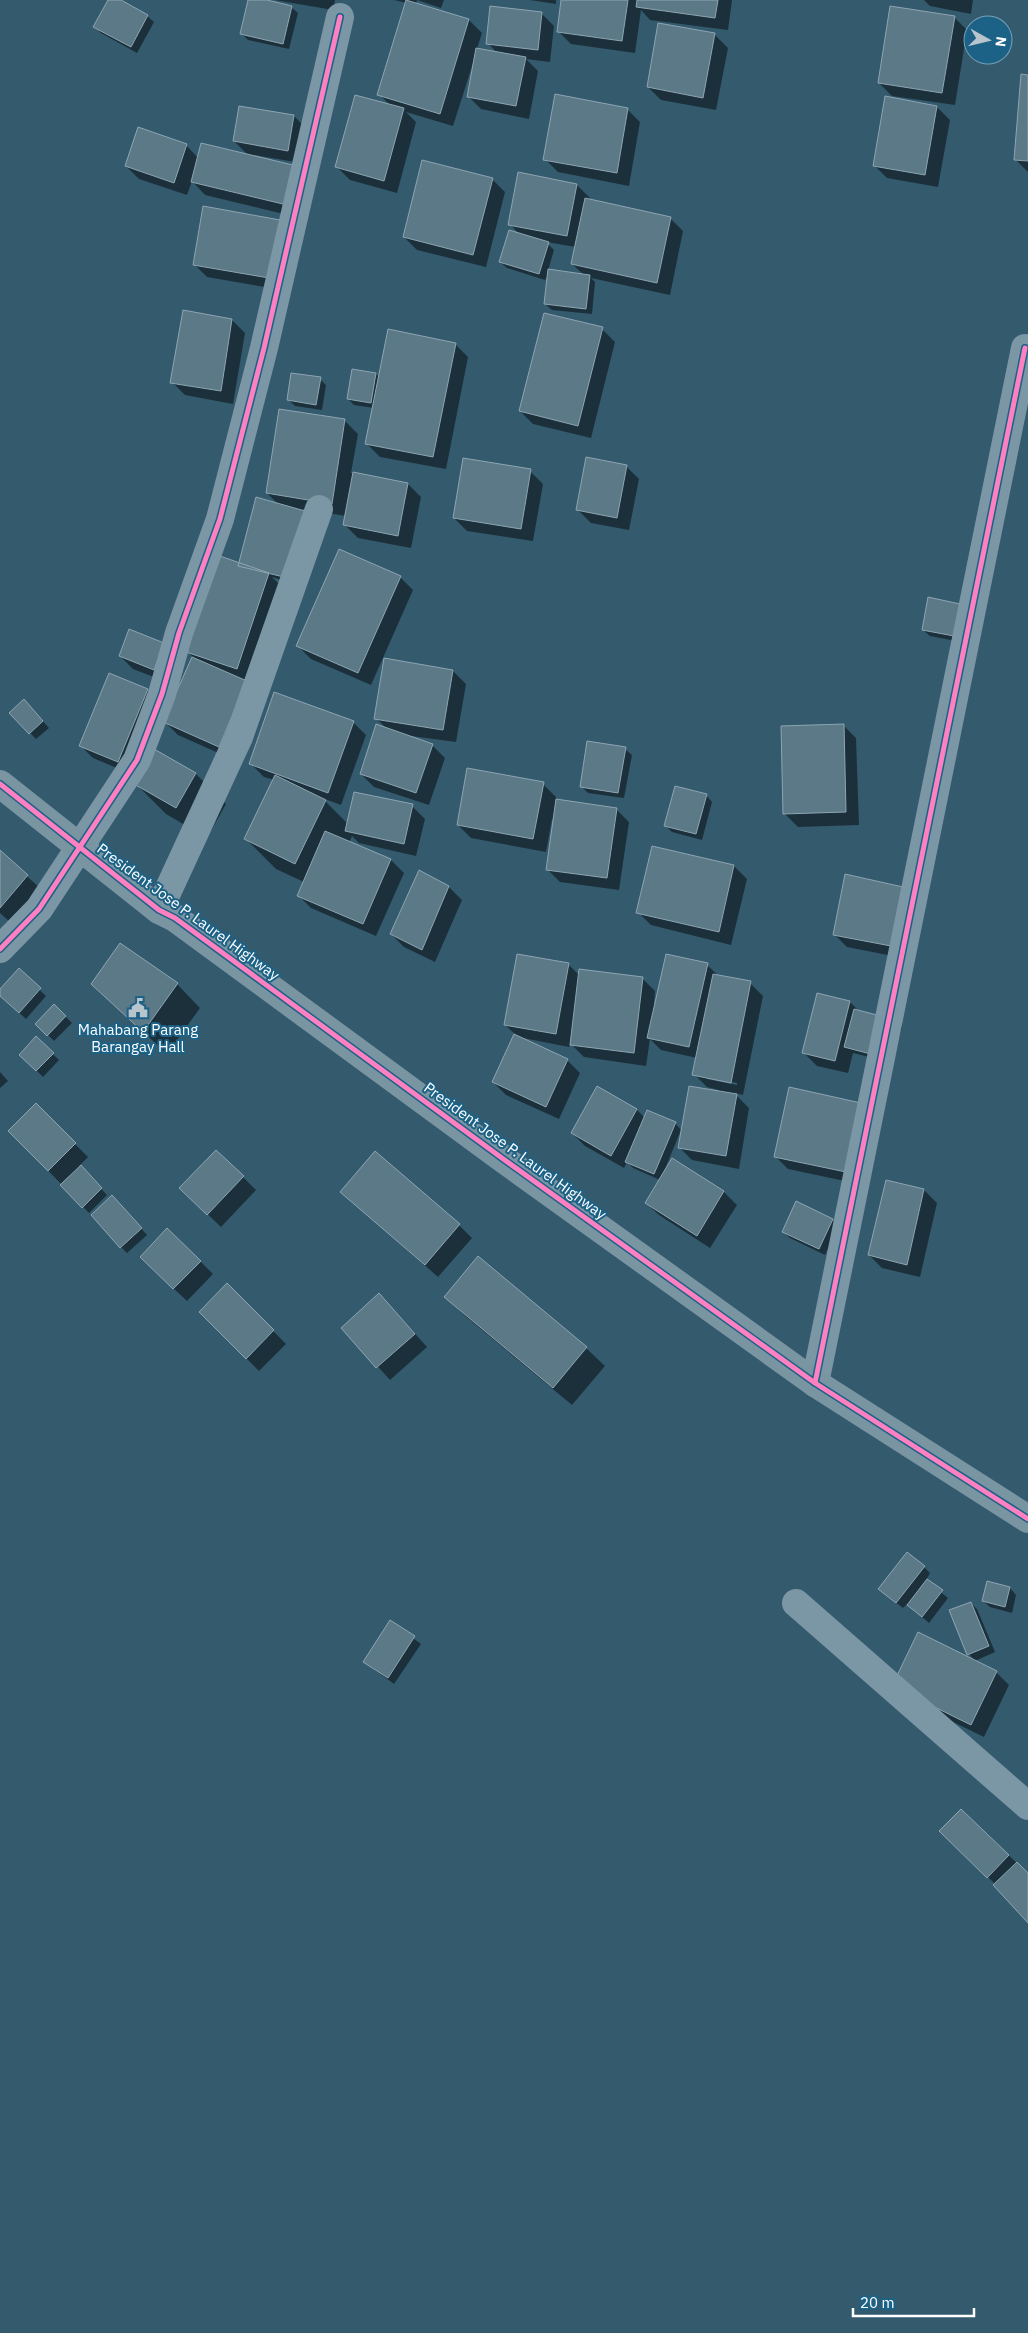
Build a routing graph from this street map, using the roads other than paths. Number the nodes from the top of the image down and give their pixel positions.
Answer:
1 (340, 17) dead end
2 (1025, 348) dead end
3 (319, 509) dead end
4 (0, 784) edge
5 (79, 846) junction
6 (160, 910) junction
7 (0, 949) edge
8 (815, 1383) junction
9 (1028, 1519) edge
10 (796, 1603) dead end
11 (1028, 1806) edge

1 - 5 street
2 - 8 street
3 - 6 street
4 - 5 highway, President Jose P. Laurel Highway
5 - 6 highway, President Jose P. Laurel Highway
5 - 7 street
6 - 8 highway, President Jose P. Laurel Highway
8 - 9 highway, President Jose P. Laurel Highway
10 - 11 street

